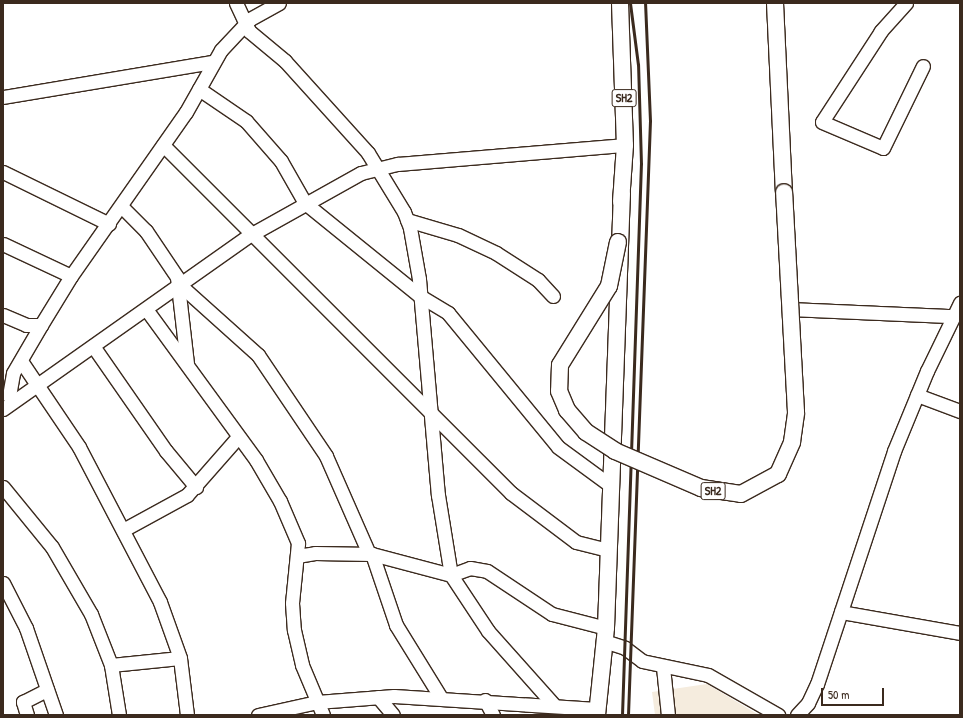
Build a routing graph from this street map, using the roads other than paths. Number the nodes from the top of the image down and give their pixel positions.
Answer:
1 (236, 3) edge
2 (279, 3) edge
3 (620, 3) edge
4 (774, 3) edge
5 (906, 3) edge
6 (245, 24) junction
7 (213, 62) junction
8 (923, 66) dead end
9 (199, 89) junction
10 (3, 97) edge
11 (163, 145) junction
12 (624, 145) junction
13 (378, 168) junction
14 (3, 172) edge
15 (622, 193) junction
16 (305, 203) junction
17 (122, 207) junction
18 (407, 220) junction
19 (109, 224) junction
20 (250, 235) junction
21 (3, 244) edge
22 (71, 276) junction
23 (180, 285) junction
24 (420, 296) junction
25 (553, 296) dead end
26 (960, 303) edge
27 (597, 308) junction
28 (146, 309) junction
29 (620, 309) junction
30 (790, 309) junction
31 (3, 315) edge
32 (953, 316) junction
33 (42, 325) junction
34 (93, 346) junction
35 (21, 360) junction
36 (188, 369) junction
37 (37, 386) junction
38 (9, 395) edge
39 (917, 395) junction
40 (3, 409) edge
41 (960, 411) edge
42 (431, 413) junction
43 (237, 438) junction
44 (611, 486) junction
45 (3, 487) edge
46 (196, 487) junction
47 (123, 530) junction
48 (608, 550) junction
49 (370, 554) junction
50 (298, 556) junction
51 (451, 575) junction
52 (3, 583) edge
53 (840, 612) junction
54 (960, 633) edge
55 (605, 634) junction
56 (180, 658) junction
57 (110, 665) junction
58 (663, 667) junction
59 (47, 690) junction
60 (378, 698) junction
61 (442, 698) junction
62 (485, 700) junction
63 (317, 702) junction
64 (553, 704) junction
65 (588, 711) edge
66 (26, 715) edge
67 (56, 715) edge
68 (119, 715) edge
69 (187, 715) edge
70 (258, 715) edge
71 (323, 715) edge
72 (393, 715) edge
73 (493, 715) edge
74 (668, 715) edge
75 (778, 715) edge
76 (797, 715) edge

1 - 6 street
2 - 6 street
3 - 12 main road, SH2
4 - 30 main road, SH2, bridge
5 - 8 street
6 - 7 street
6 - 13 street
7 - 9 street
7 - 10 street
9 - 11 street
9 - 16 street
11 - 17 street
11 - 20 street
12 - 13 street
12 - 15 main road, SH2
13 - 16 street
13 - 18 street
14 - 19 street
15 - 27 main road, SH2, bridge
15 - 29 main road
16 - 20 street
16 - 24 street
17 - 19 street
17 - 23 street
18 - 24 street
18 - 25 street
19 - 22 street
20 - 23 street
20 - 42 street
21 - 22 street
22 - 33 street
23 - 28 street
23 - 36 street
23 - 49 street
24 - 42 street
24 - 44 street
26 - 32 street
27 - 29 main road
27 - 30 main road, SH2, bridge
28 - 34 street
28 - 36 street
29 - 44 main road
30 - 32 street
31 - 33 street
32 - 39 street
33 - 35 street
34 - 37 street
34 - 46 street
35 - 37 street
35 - 38 street
36 - 43 street
37 - 38 street
37 - 47 street
38 - 40 street
39 - 41 street
39 - 53 street
42 - 48 street
42 - 51 street
43 - 46 street
43 - 50 street
44 - 48 main road
45 - 57 street
46 - 47 street
47 - 56 street
48 - 55 main road
49 - 50 street
49 - 51 street
49 - 61 street
50 - 63 street
51 - 55 street
51 - 64 street
52 - 59 street
53 - 54 street
53 - 76 street
55 - 58 street
55 - 65 main road
56 - 57 street
56 - 69 street
57 - 68 street
58 - 74 street
58 - 75 street
59 - 66 street
59 - 67 street
60 - 61 street
60 - 63 street
60 - 72 street
61 - 62 street
62 - 64 street
62 - 73 street
63 - 70 street
63 - 71 street
64 - 65 street

